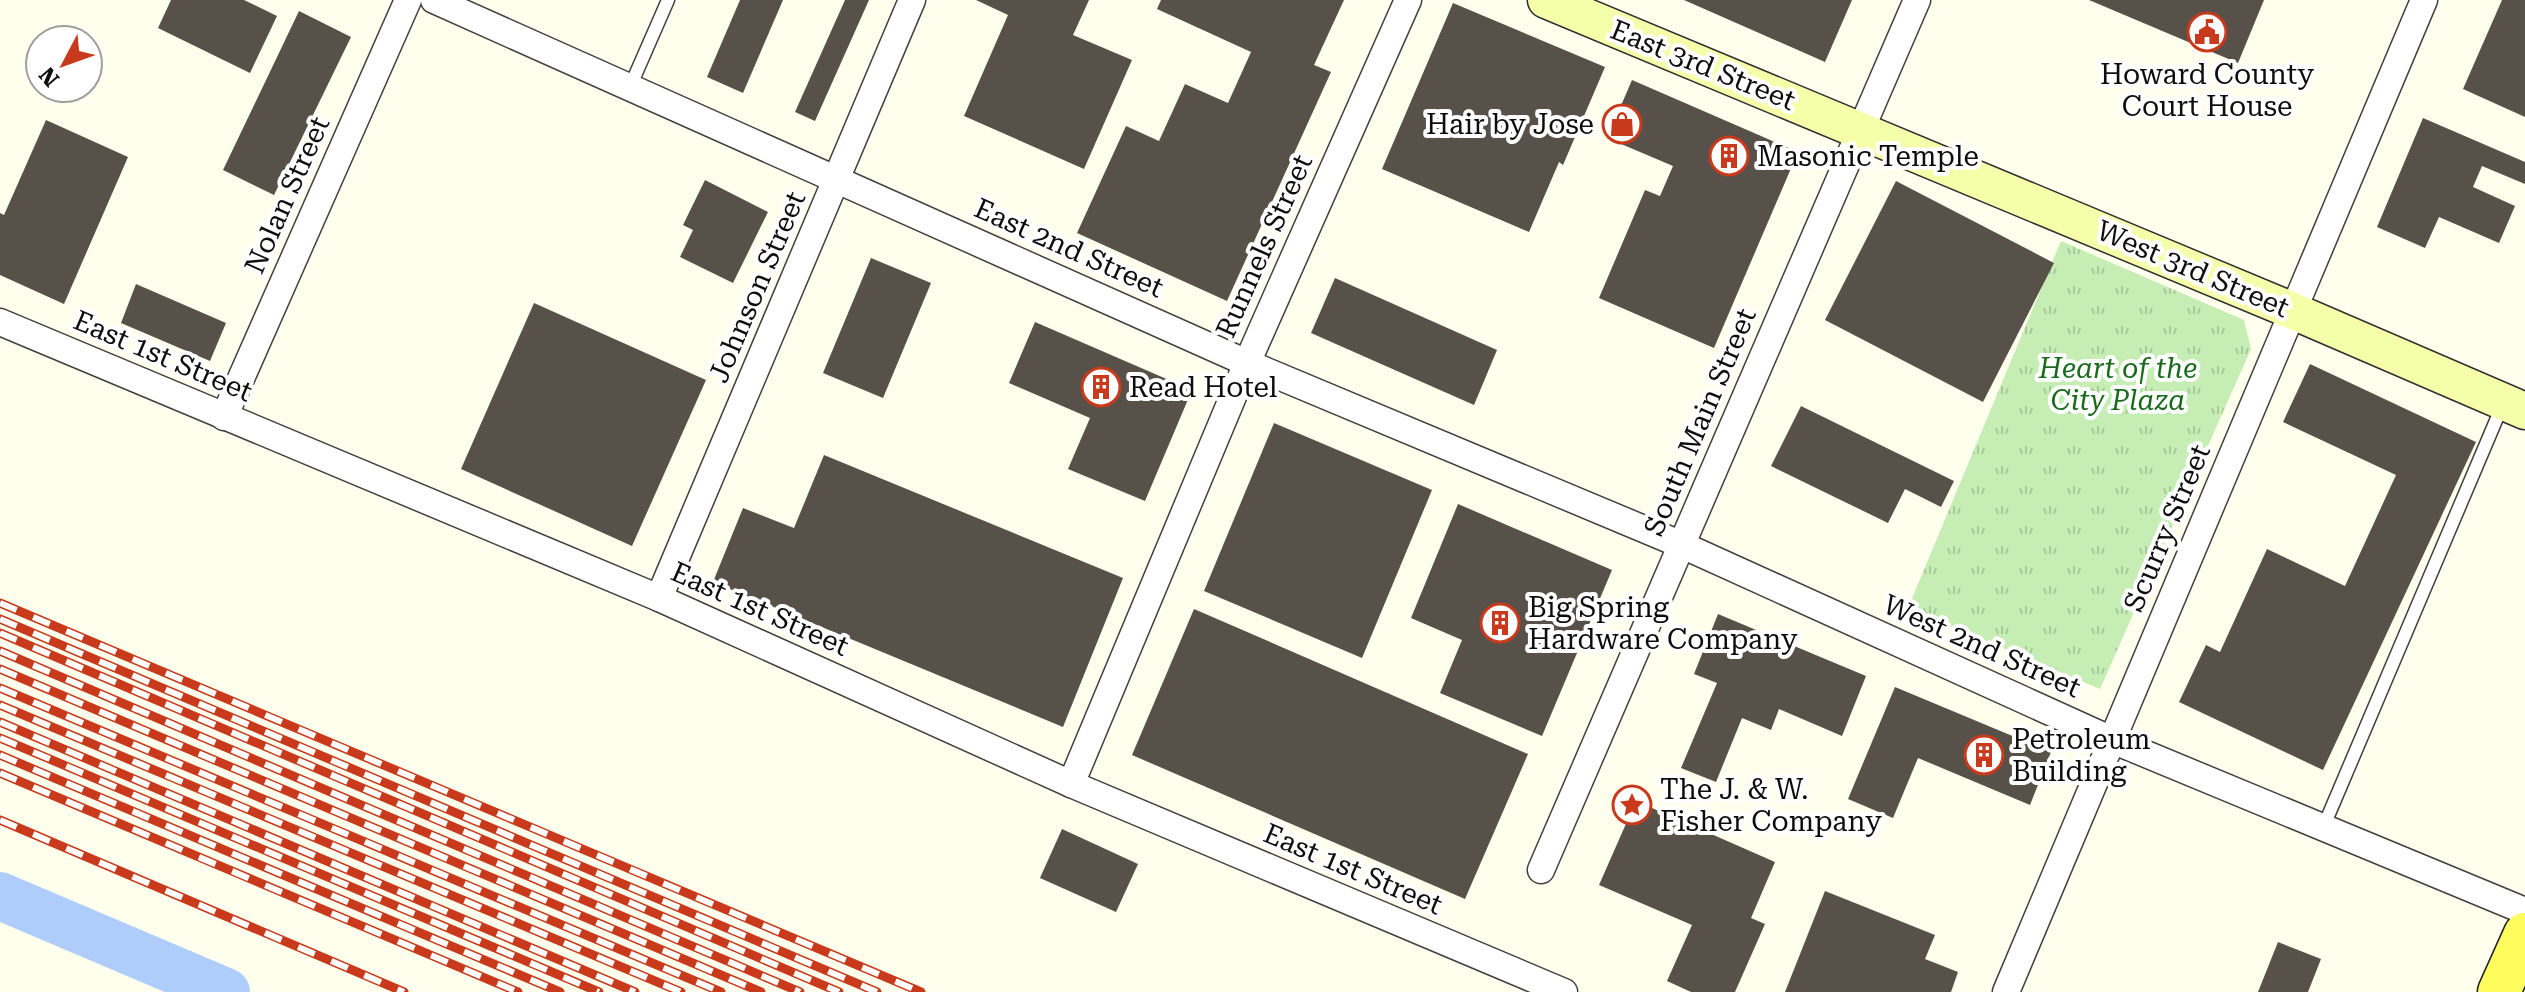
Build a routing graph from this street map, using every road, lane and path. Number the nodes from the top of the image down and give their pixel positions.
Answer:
1 (408, 0) edge
2 (434, 0) edge
3 (668, 0) edge
4 (912, 0) edge
5 (1408, 0) edge
6 (1546, 0) edge
7 (1917, 0) edge
8 (2424, 0) edge
9 (630, 87) junction
10 (1861, 130) junction
11 (837, 180) junction
12 (2293, 311) junction
13 (0, 322) edge
14 (1247, 363) junction
15 (2514, 407) edge
16 (224, 417) junction
17 (1682, 545) junction
18 (659, 598) junction
19 (2112, 740) junction
20 (1071, 784) junction
21 (2323, 828) junction
22 (1541, 870) dead end
23 (2525, 911) edge
24 (2525, 934) edge
25 (1564, 992) edge
26 (2006, 992) edge
27 (2499, 992) edge

1 - 16 street, Nolan Street
2 - 9 street, East 2nd Street
3 - 9 lane
4 - 11 street, Johnson Street
5 - 14 street, Runnels Street
6 - 10 main road, East 3rd Street
7 - 10 street, South Main Street
8 - 12 street, Scurry Street
9 - 11 street, East 2nd Street
10 - 12 main road, West 3rd Street
10 - 17 street, South Main Street
11 - 14 street, East 2nd Street
11 - 18 street, Johnson Street
12 - 15 main road, West 3rd Street
12 - 19 street, Scurry Street
13 - 16 street, East 1st Street
14 - 17 street, East 2nd Street
14 - 20 street, Runnels Street
15 - 21 lane
16 - 18 street, East 1st Street
17 - 19 street, West 2nd Street
17 - 22 street, South Main Street
18 - 20 street, East 1st Street
19 - 21 street, West 2nd Street
19 - 26 street, Scurry Street
20 - 25 street, East 1st Street
21 - 23 street, West 2nd Street
24 - 27 main road

